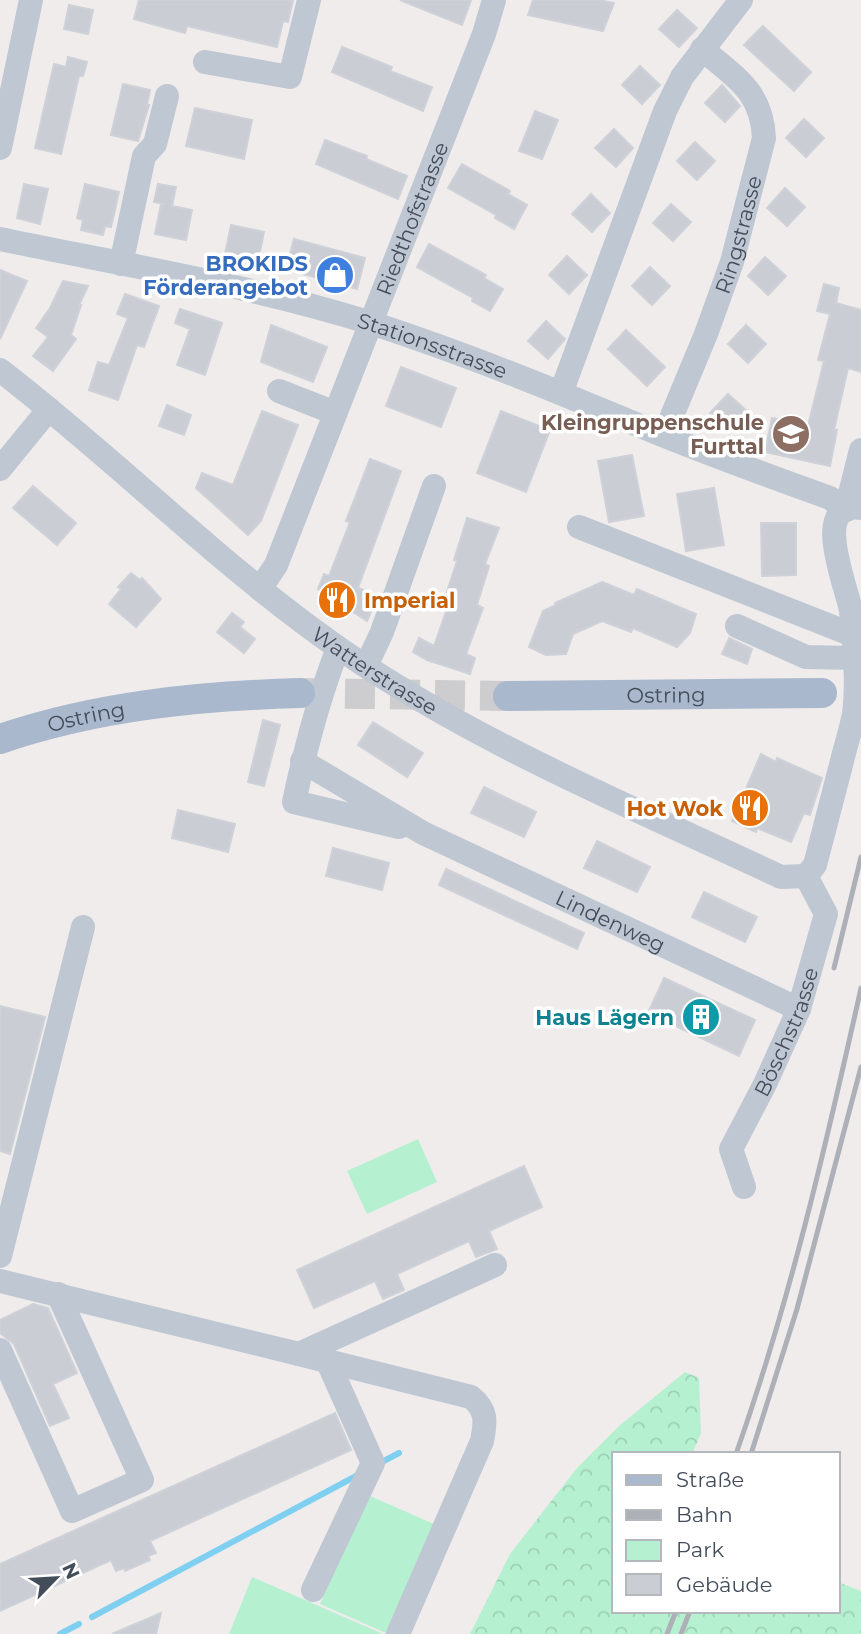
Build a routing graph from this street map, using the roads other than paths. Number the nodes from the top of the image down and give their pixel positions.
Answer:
1 (31, 0) edge
2 (309, 0) edge
3 (494, 0) edge
4 (741, 0) edge
5 (702, 49) junction
6 (205, 62) dead end
7 (167, 96) dead end
8 (0, 148) edge
9 (0, 239) edge
10 (121, 264) junction
11 (372, 323) junction
12 (0, 370) edge
13 (279, 391) dead end
14 (561, 393) junction
15 (50, 409) junction
16 (335, 413) junction
17 (664, 435) junction
18 (861, 450) edge
19 (0, 469) edge
20 (434, 486) dead end
21 (854, 508) edge
22 (579, 527) dead end
23 (861, 584) edge
24 (260, 589) junction
25 (851, 609) junction
26 (737, 625) dead end
27 (854, 647) junction
28 (338, 648) junction
29 (366, 666) junction
30 (300, 693) tunnel mouth
31 (822, 693) dead end
32 (508, 696) tunnel mouth
33 (0, 739) edge
34 (302, 761) junction
35 (423, 833) junction
36 (806, 876) junction
37 (83, 927) dead end
38 (799, 1009) junction
39 (744, 1186) dead end
40 (0, 1256) edge
41 (495, 1265) dead end
42 (0, 1281) edge
43 (58, 1294) junction
44 (0, 1350) edge
45 (299, 1354) junction
46 (327, 1360) junction
47 (313, 1590) dead end
48 (398, 1634) edge

1 - 8 street
2 - 6 street
3 - 11 street, Riedthofstrasse
4 - 5 street
5 - 14 street
5 - 17 street, Ringstrasse
7 - 10 street
9 - 10 street, Stationsstrasse
10 - 11 street, Stationsstrasse
11 - 14 street, Stationsstrasse
11 - 16 street, Riedthofstrasse
12 - 15 street, Watterstrasse
13 - 16 street
14 - 17 street, Stationsstrasse
15 - 19 street
15 - 24 street, Watterstrasse
16 - 24 street, Riedthofstrasse
17 - 21 street, Stationsstrasse
18 - 21 street
20 - 29 street
21 - 25 street
22 - 27 street
23 - 25 street
24 - 28 street, Watterstrasse
25 - 27 street
26 - 27 street
27 - 36 street
28 - 29 street, Watterstrasse
28 - 34 street
29 - 36 street, Watterstrasse
30 - 33 main road, Ostring
31 - 32 main road, Ostring
34 - 35 street, Lindenweg
34 - 35 street, Lindenweg
35 - 38 street, Lindenweg
36 - 38 street, Böschstrasse
37 - 40 street
38 - 39 street, Böschstrasse
41 - 45 street
42 - 43 street
43 - 44 street
43 - 45 street
45 - 46 street
46 - 47 street
46 - 48 street

